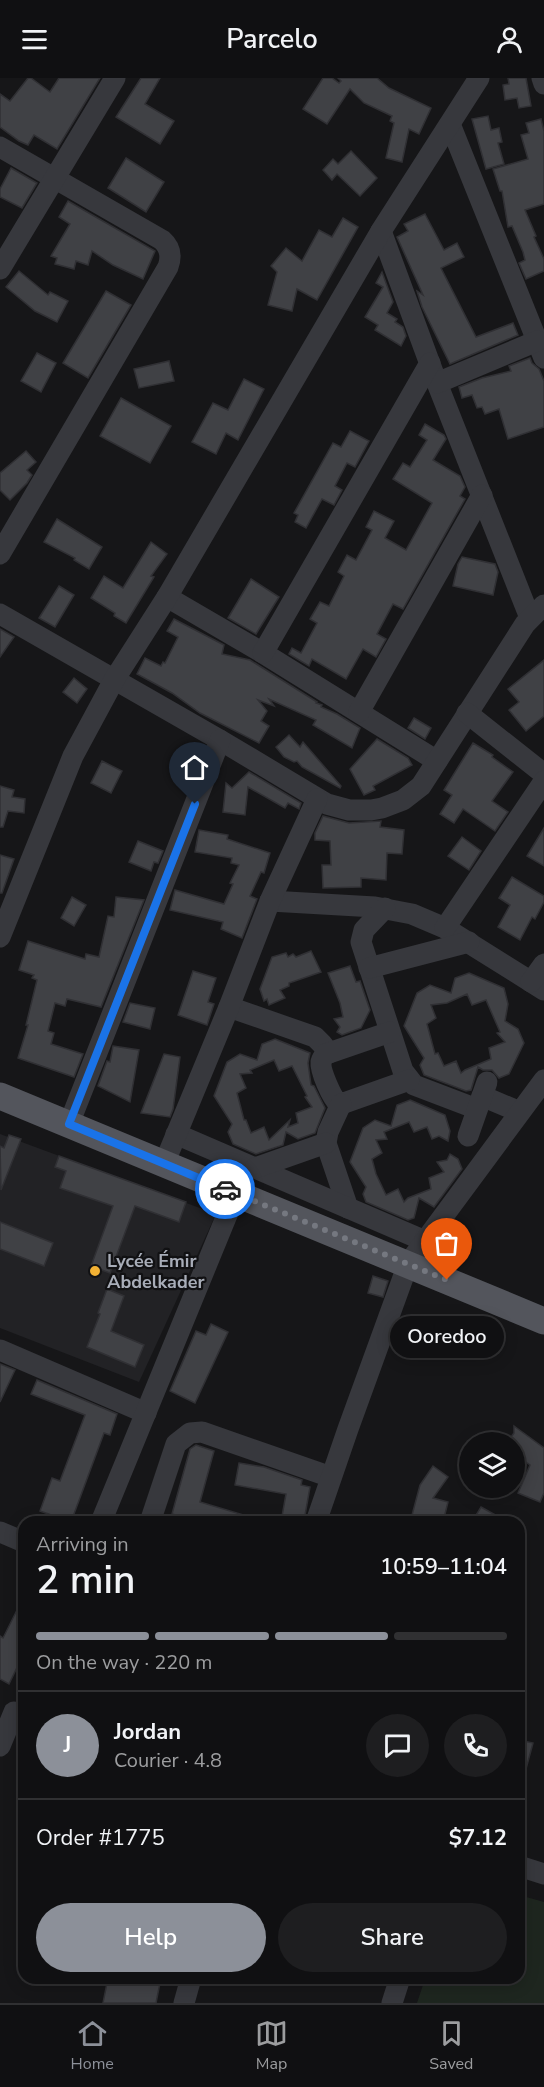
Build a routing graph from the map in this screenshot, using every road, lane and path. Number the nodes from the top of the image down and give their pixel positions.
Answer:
1 (116, 78) edge
2 (479, 78) edge
3 (542, 78) edge
4 (544, 84) edge
5 (450, 124) junction
6 (0, 147) edge
7 (54, 178) junction
8 (381, 231) junction
9 (0, 269) edge
10 (541, 349) edge
11 (433, 373) junction
12 (482, 495) junction
13 (0, 554) edge
14 (167, 597) junction
15 (537, 611) edge
16 (0, 614) edge
17 (263, 653) junction
18 (114, 680) junction
19 (359, 712) junction
20 (467, 713) junction
21 (220, 740) junction
22 (437, 761) junction
23 (544, 774) edge
24 (544, 781) edge
25 (317, 800) junction
26 (270, 901) junction
27 (385, 908) junction
28 (446, 928) junction
29 (0, 937) edge
30 (469, 942) junction
31 (544, 964) edge
32 (369, 968) junction
33 (538, 986) edge
34 (229, 1007) junction
35 (390, 1032) junction
36 (329, 1053) junction
37 (409, 1080) junction
38 (544, 1080) edge
39 (0, 1096) edge
40 (482, 1096) junction
41 (341, 1104) junction
42 (520, 1112) junction
43 (69, 1124) junction
44 (176, 1134) junction
45 (326, 1143) junction
46 (498, 1144) junction
47 (164, 1164) junction
48 (255, 1168) junction
49 (236, 1193) junction
50 (348, 1208) junction
51 (425, 1241) junction
52 (408, 1264) junction
53 (544, 1321) edge
54 (0, 1350) edge
55 (146, 1413) junction
56 (331, 1477) junction
57 (103, 1516) edge
58 (152, 1516) edge
59 (318, 1516) edge
60 (0, 1532) edge
61 (18, 1540) edge
62 (13, 1711) edge
63 (0, 1746) edge
64 (525, 1868) edge
65 (544, 1874) edge
66 (189, 1984) edge
67 (398, 1984) edge
68 (184, 2003) edge
69 (392, 2003) edge

1 - 7 street
2 - 5 street
3 - 4 street
5 - 8 street
5 - 10 street
6 - 7 street
7 - 9 street
7 - 13 street
8 - 11 street
8 - 14 street
10 - 11 street
11 - 12 street
11 - 17 street
12 - 15 street
12 - 19 street
14 - 17 street
14 - 18 street
15 - 20 street
16 - 18 street
17 - 19 street
18 - 21 street
18 - 29 street
19 - 22 street
20 - 22 street
20 - 23 street
21 - 25 street
21 - 43 street
22 - 25 street
24 - 28 street
25 - 26 street
26 - 27 street
26 - 34 street
27 - 28 street
27 - 32 street
28 - 30 street
30 - 32 street
30 - 33 street
31 - 33 street
32 - 35 street
34 - 36 street
34 - 44 street
35 - 36 street
35 - 37 street
36 - 41 street
37 - 40 street
37 - 41 street
38 - 42 street
39 - 43 main road
40 - 42 street
40 - 46 street
41 - 45 street
42 - 46 street
43 - 47 main road
44 - 47 street
44 - 48 street
45 - 48 street
45 - 50 street
46 - 51 street
47 - 49 main road
48 - 50 street
49 - 52 main road
49 - 55 street
50 - 51 street
51 - 52 street
52 - 53 main road
52 - 56 street
54 - 55 street
55 - 57 street
56 - 58 street
56 - 59 street
60 - 61 street
62 - 63 street
64 - 65 street
66 - 68 street
67 - 69 street

